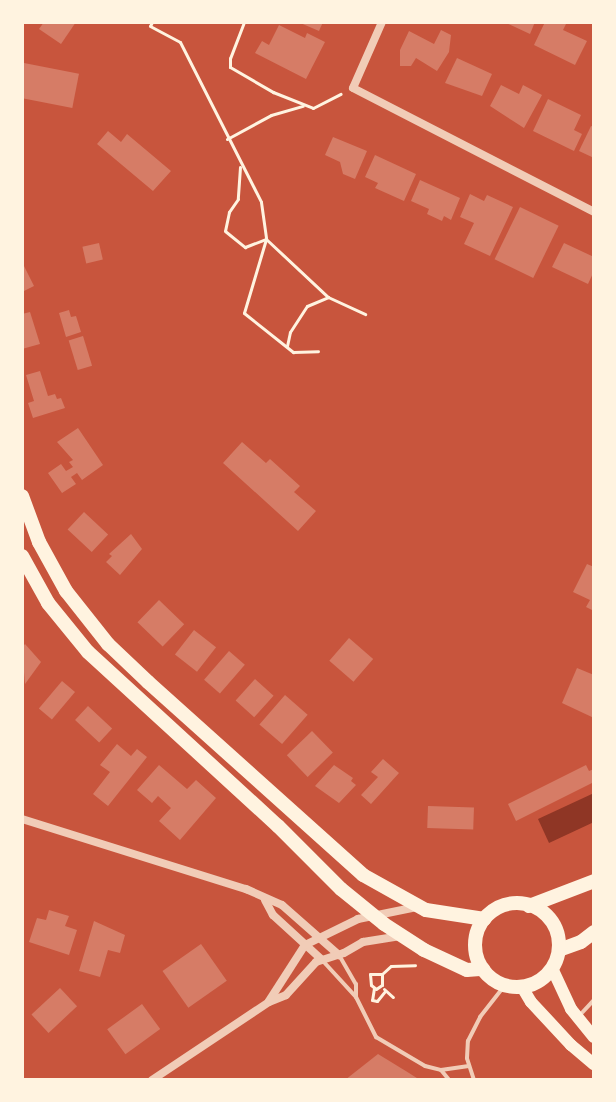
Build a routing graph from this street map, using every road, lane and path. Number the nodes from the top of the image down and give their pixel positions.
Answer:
1 (152, 22) edge
2 (244, 22) edge
3 (382, 22) edge
4 (353, 88) junction
5 (307, 105) junction
6 (227, 139) junction
7 (240, 164) junction
8 (594, 212) edge
9 (266, 239) junction
10 (328, 297) junction
11 (365, 314) dead end
12 (287, 347) junction
13 (318, 351) dead end
14 (22, 496) edge
15 (22, 556) edge
16 (22, 819) edge
17 (594, 881) edge
18 (265, 900) junction
19 (529, 906) junction
20 (417, 907) junction
21 (371, 914) junction
22 (484, 919) junction
23 (594, 932) edge
24 (320, 936) junction
25 (401, 936) junction
26 (305, 945) junction
27 (559, 950) junction
28 (339, 955) junction
29 (321, 959) junction
30 (415, 965) dead end
31 (552, 968) junction
32 (483, 969) junction
33 (382, 974) junction
34 (505, 985) junction
35 (380, 986) junction
36 (522, 987) junction
37 (374, 988) junction
38 (385, 991) junction
39 (356, 997) junction
40 (393, 997) dead end
41 (594, 1000) edge
42 (269, 1002) junction
43 (577, 1018) junction
44 (594, 1037) edge
45 (594, 1064) edge
46 (469, 1066) junction
47 (441, 1070) junction
48 (152, 1080) edge
49 (449, 1080) edge
50 (474, 1080) edge

1 - 6 path
2 - 5 path
3 - 4 street
4 - 5 path
4 - 8 street
5 - 6 path
6 - 7 path
7 - 9 path
7 - 9 path
9 - 10 path
9 - 12 path
10 - 11 path
10 - 12 path
12 - 13 path
14 - 20 main road
15 - 21 main road
16 - 18 street
17 - 19 main road
18 - 24 street
18 - 26 street
19 - 22 main road
19 - 27 main road
20 - 21 street
20 - 22 main road
21 - 24 street
21 - 25 main road
22 - 32 main road
23 - 27 main road
24 - 26 street
24 - 28 street
25 - 28 street
25 - 32 main road
26 - 29 street
26 - 42 street
27 - 31 main road
28 - 29 street
28 - 39 lane
29 - 39 lane
29 - 42 street
30 - 33 path
31 - 36 main road
31 - 43 main road
32 - 34 main road
33 - 35 path
33 - 37 path
34 - 36 main road
34 - 46 lane
35 - 37 path
35 - 38 path
36 - 45 main road
37 - 38 path
38 - 40 path
39 - 47 lane
41 - 43 lane
42 - 48 street
43 - 44 main road
46 - 47 lane
46 - 50 lane
47 - 49 lane

